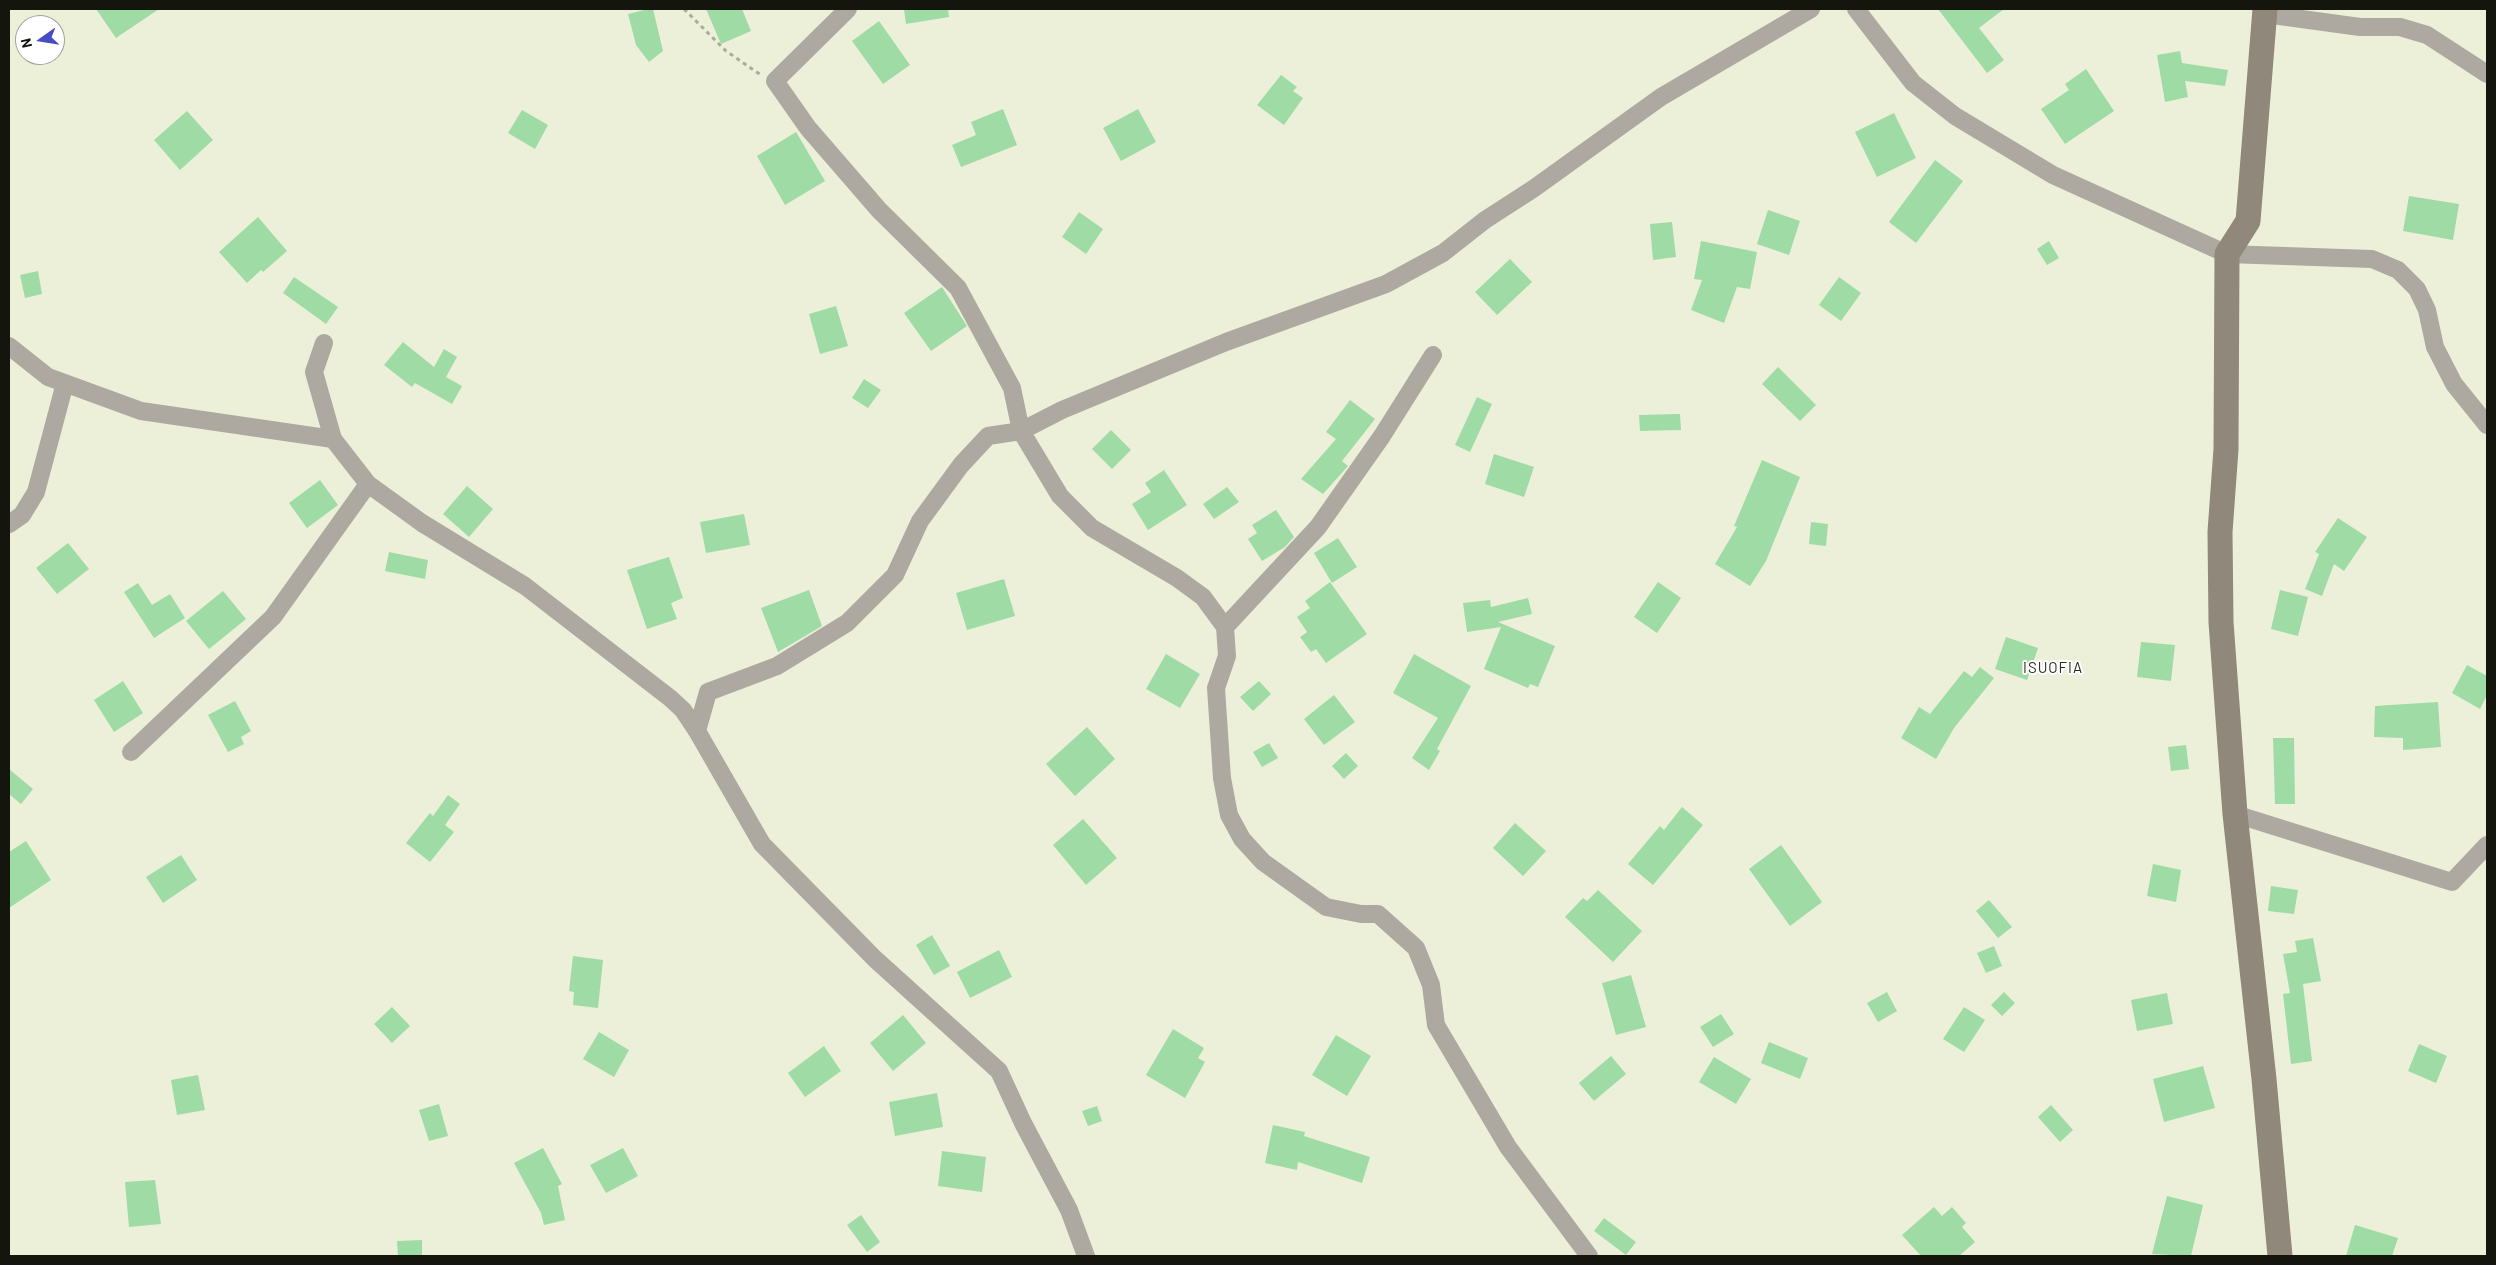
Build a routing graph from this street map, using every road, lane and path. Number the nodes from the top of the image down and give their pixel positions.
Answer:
1 (684, 9) edge
2 (848, 9) edge
3 (1811, 9) edge
4 (1856, 9) edge
5 (2265, 11) edge
6 (2487, 74) edge
7 (775, 81) junction
8 (2227, 254) junction
9 (324, 343) dead end
10 (9, 346) edge
11 (1433, 355) dead end
12 (65, 383) junction
13 (2487, 425) edge
14 (1021, 431) junction
15 (333, 439) junction
16 (368, 484) junction
17 (9, 524) edge
18 (1225, 627) junction
19 (697, 731) junction
20 (131, 752) dead end
21 (2236, 814) junction
22 (2487, 845) edge
23 (1086, 1256) edge
24 (1589, 1256) edge
25 (2280, 1256) edge

1 - 7 path
2 - 7 street
3 - 14 street
4 - 8 street
5 - 6 street
5 - 8 main road
7 - 14 street
8 - 13 street
8 - 21 main road
9 - 15 street
10 - 12 street
11 - 18 street
12 - 15 street
12 - 17 street
14 - 18 street
14 - 19 street
15 - 16 street
16 - 19 street
16 - 20 street
18 - 24 street
19 - 23 street
21 - 22 street
21 - 25 main road

